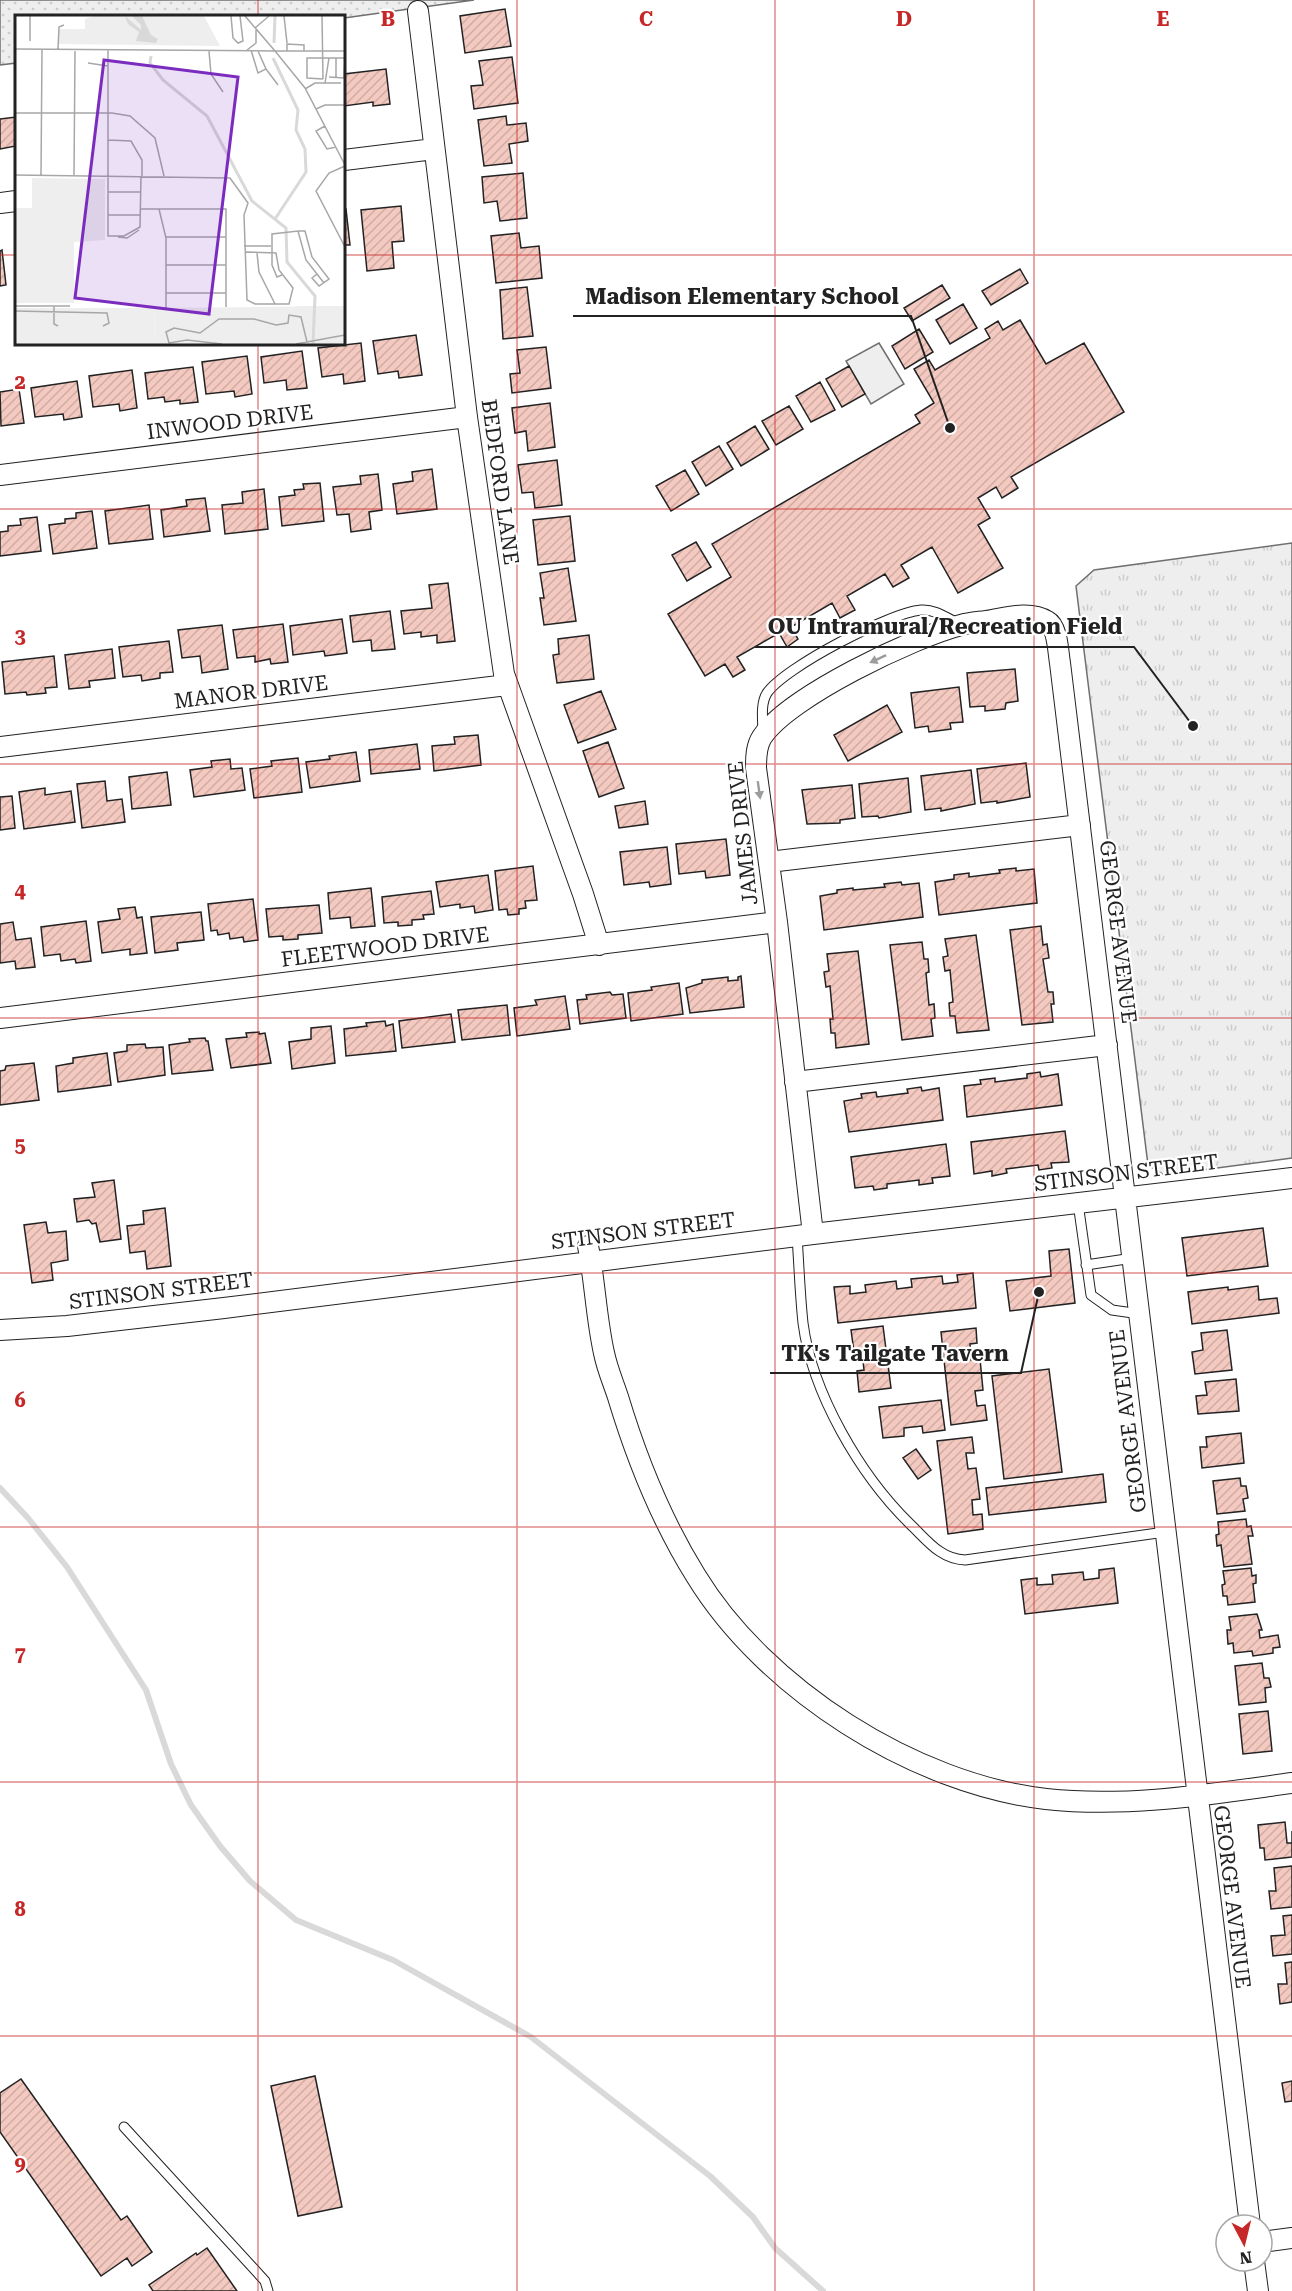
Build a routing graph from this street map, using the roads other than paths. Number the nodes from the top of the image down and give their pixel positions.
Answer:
1 (418, 11) dead end
2 (434, 149) junction
3 (345, 160) edge
4 (15, 201) edge
5 (0, 203) edge
6 (467, 417) junction
7 (0, 475) edge
8 (1037, 618) joint
9 (960, 625) junction
10 (507, 685) junction
11 (762, 736) junction
12 (0, 747) edge
13 (1080, 825) junction
14 (769, 862) junction
15 (777, 922) junction
16 (598, 945) junction
17 (0, 1018) edge
18 (1107, 1045) junction
19 (795, 1082) junction
20 (1292, 1178) edge
21 (1126, 1197) junction
22 (1078, 1203) junction
23 (805, 1235) junction
24 (590, 1254) junction
25 (1134, 1258) junction
26 (1086, 1265) junction
27 (1140, 1314) junction
28 (0, 1330) edge
29 (1165, 1532) junction
30 (1292, 1783) edge
31 (1196, 1796) junction
32 (124, 2127) dead end
33 (1248, 2213) edge
34 (1292, 2238) edge
35 (1274, 2240) edge
36 (1256, 2273) edge
37 (268, 2291) edge
38 (1258, 2291) edge

1 - 2 street, BEDFORD LANE
2 - 3 street
2 - 6 street, BEDFORD LANE
4 - 5 street
6 - 7 street, INWOOD DRIVE
6 - 10 street, BEDFORD LANE
8 - 9 street, JAMES DRIVE
8 - 13 street, GEORGE AVENUE
9 -> 11 street, JAMES DRIVE
9 - 11 lane
10 - 12 street, MANOR DRIVE
10 - 16 street, BEDFORD LANE
11 -> 14 street, JAMES DRIVE
13 - 14 street
13 - 18 street, GEORGE AVENUE
14 - 15 street, JAMES DRIVE
15 - 16 street, FLEETWOOD DRIVE
15 - 19 street, JAMES DRIVE
16 - 17 street, FLEETWOOD DRIVE
18 - 19 street
18 - 21 street, GEORGE AVENUE
19 - 23 street, JAMES DRIVE
20 - 21 street, STINSON STREET
21 - 22 street, STINSON STREET
21 - 25 street, GEORGE AVENUE
22 - 23 street, STINSON STREET
22 - 26 lane
23 - 24 street, STINSON STREET
23 - 29 lane
24 - 28 street, STINSON STREET
24 - 31 street
25 - 26 lane
25 - 27 street, GEORGE AVENUE
26 - 27 lane
27 - 29 street, GEORGE AVENUE
29 - 31 street, GEORGE AVENUE
30 - 31 street
31 - 33 street, GEORGE AVENUE
32 - 37 lane
34 - 35 street
36 - 38 street

